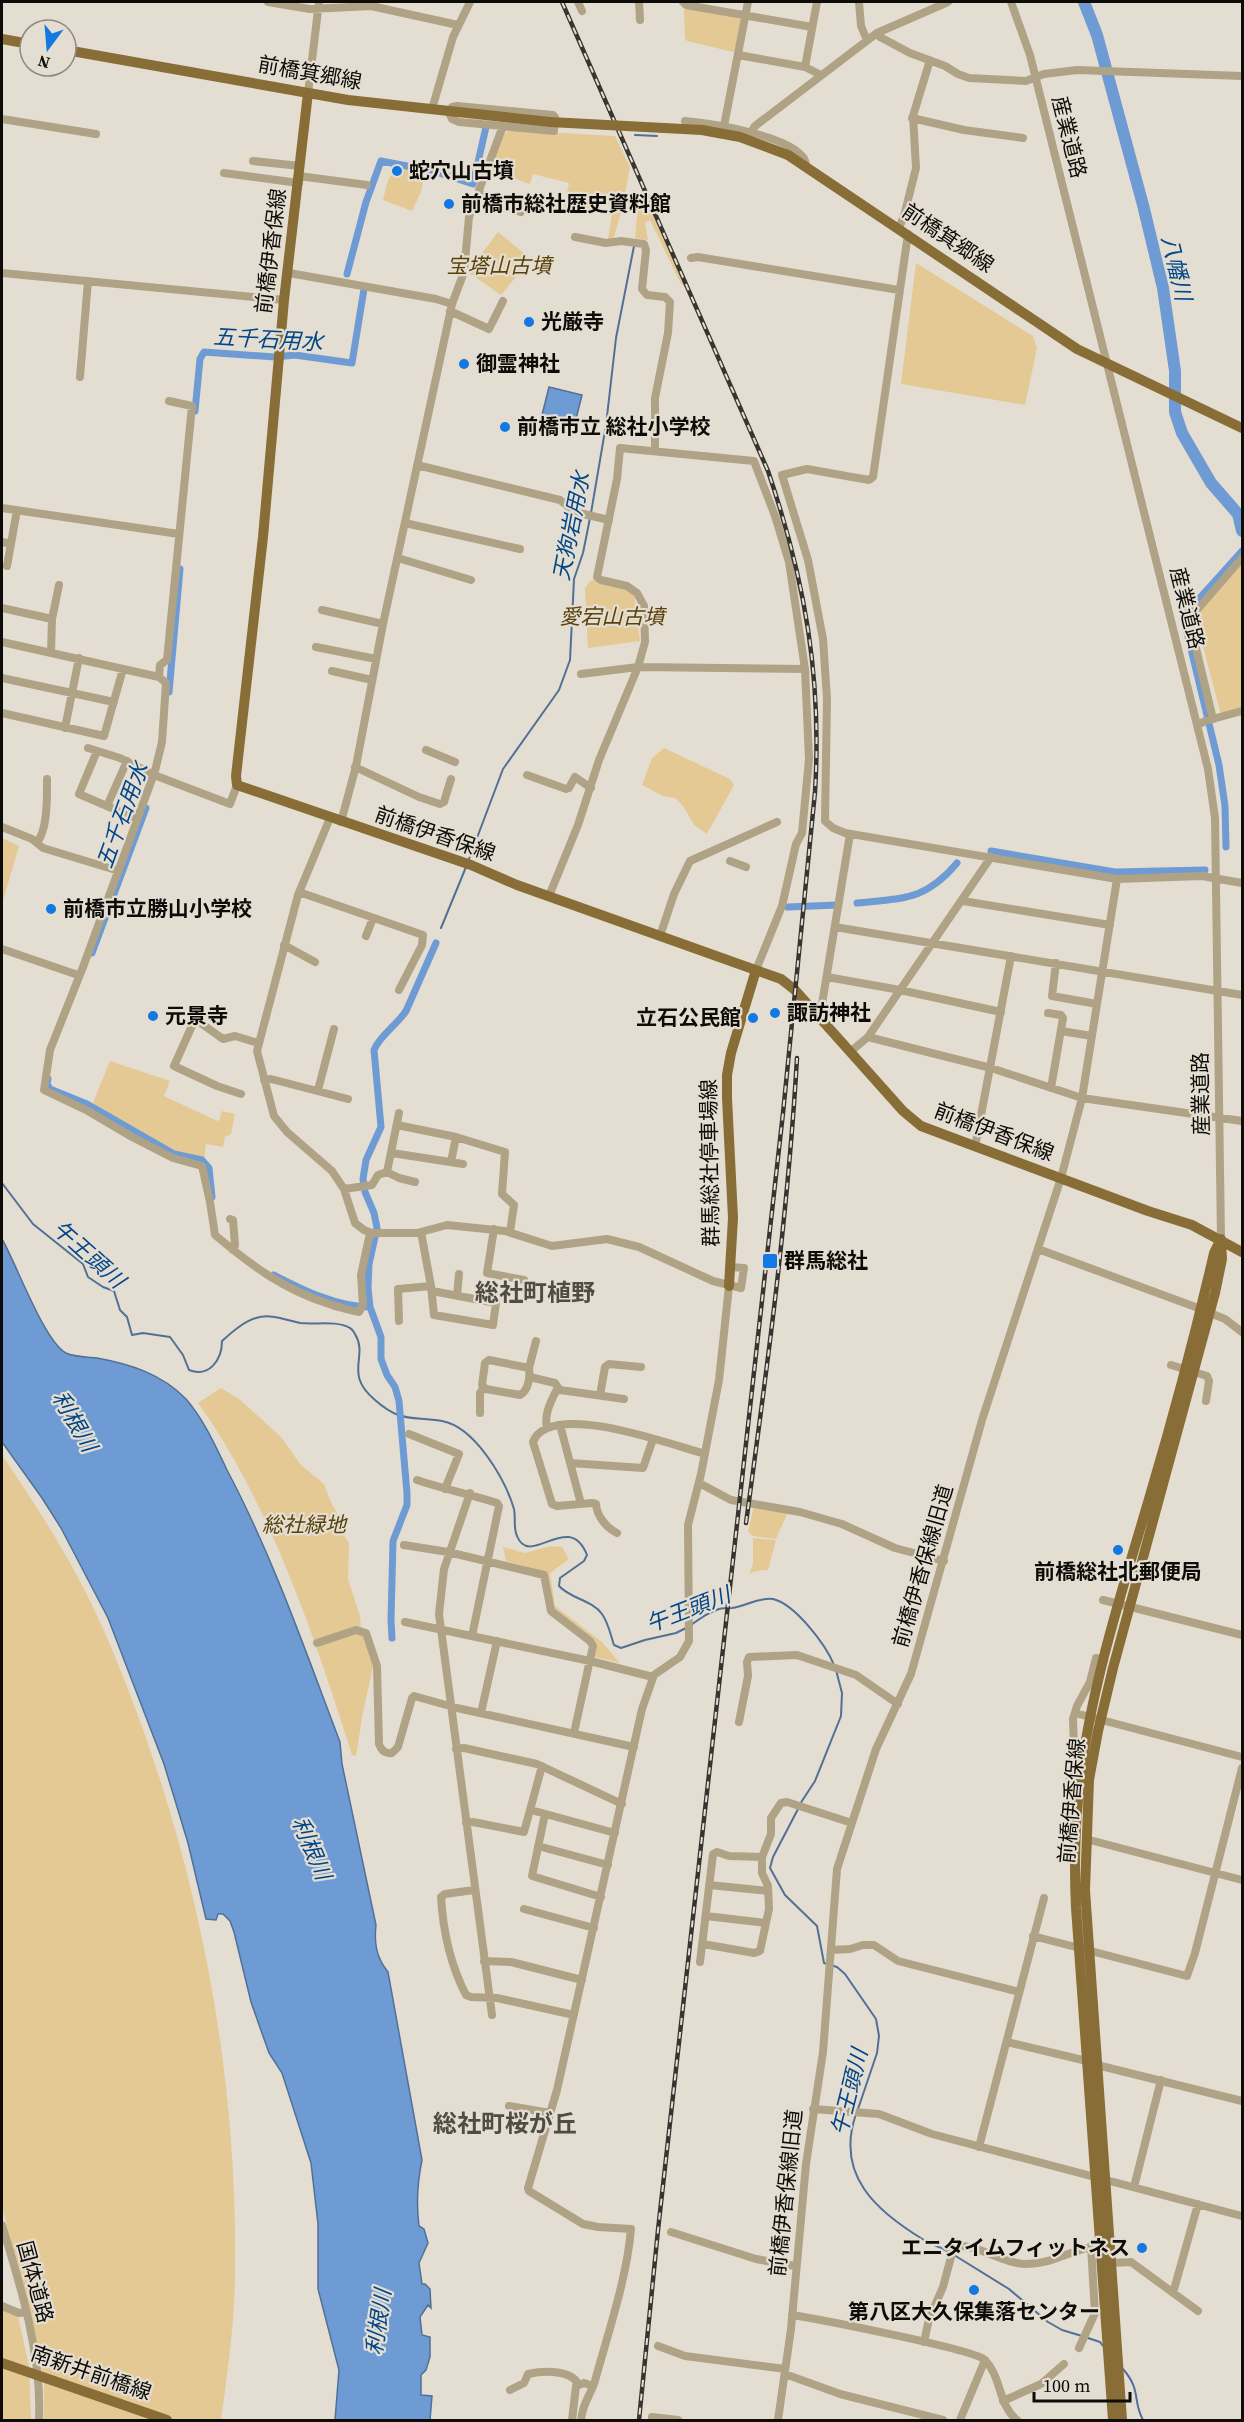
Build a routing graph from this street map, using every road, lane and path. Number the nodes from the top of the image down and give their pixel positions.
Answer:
1 (268, 2) edge
2 (470, 2) edge
3 (578, 2) edge
4 (639, 2) edge
5 (683, 2) edge
6 (748, 2) edge
7 (816, 2) edge
8 (859, 2) edge
9 (948, 2) edge
10 (1011, 2) edge
11 (318, 5) edge
12 (385, 5) edge
13 (582, 11) dead end
14 (745, 15) junction
15 (640, 20) dead end
16 (458, 25) junction
17 (812, 27) junction
18 (877, 33) junction
19 (2, 39) edge
20 (867, 40) junction
21 (18, 42) edge
22 (78, 53) edge
23 (738, 55) junction
24 (930, 60) junction
25 (805, 66) junction
26 (821, 75) junction
27 (1035, 76) junction
28 (1242, 76) edge
29 (308, 93) junction
30 (432, 109) junction
31 (450, 112) junction
32 (912, 118) junction
33 (2, 119) edge
34 (685, 121) dead end
35 (503, 126) junction
36 (724, 126) junction
37 (751, 132) junction
38 (96, 134) dead end
39 (1023, 138) dead end
40 (253, 161) dead end
41 (806, 165) junction
42 (224, 173) dead end
43 (299, 175) junction
44 (367, 185) dead end
45 (478, 193) junction
46 (521, 212) dead end
47 (903, 231) junction
48 (575, 237) dead end
49 (691, 258) dead end
50 (2, 273) edge
51 (289, 273) junction
52 (88, 281) junction
53 (899, 290) junction
54 (284, 300) junction
55 (502, 301) dead end
56 (451, 307) junction
57 (1108, 365) junction
58 (80, 377) dead end
59 (169, 401) dead end
60 (1242, 428) edge
61 (655, 450) junction
62 (417, 465) junction
63 (2, 508) edge
64 (17, 510) junction
65 (609, 520) junction
66 (405, 523) junction
67 (179, 534) junction
68 (2, 542) edge
69 (11, 544) junction
70 (520, 549) dead end
71 (398, 558) junction
72 (1242, 558) edge
73 (7, 566) dead end
74 (471, 580) dead end
75 (59, 585) dead end
76 (2, 608) edge
77 (322, 610) dead end
78 (52, 619) junction
79 (383, 624) junction
80 (2, 642) edge
81 (316, 647) dead end
82 (51, 653) junction
83 (79, 658) junction
84 (376, 659) junction
85 (638, 667) junction
86 (123, 669) junction
87 (805, 669) junction
88 (332, 671) dead end
89 (582, 674) dead end
90 (159, 677) junction
91 (2, 678) edge
92 (372, 680) junction
93 (72, 694) junction
94 (114, 702) junction
95 (1242, 711) edge
96 (2, 713) edge
97 (1213, 719) junction
98 (1198, 725) junction
99 (65, 728) junction
100 (426, 750) dead end
101 (127, 760) junction
102 (454, 762) dead end
103 (355, 767) junction
104 (152, 774) junction
105 (527, 775) dead end
106 (47, 779) dead end
107 (451, 779) dead end
108 (237, 785) junction
109 (591, 788) junction
110 (107, 806) junction
111 (330, 818) junction
112 (137, 819) junction
113 (341, 822) junction
114 (777, 822) dead end
115 (2, 827) edge
116 (850, 834) junction
117 (37, 842) junction
118 (991, 857) junction
119 (730, 861) dead end
120 (746, 867) dead end
121 (119, 871) junction
122 (1216, 877) junction
123 (1117, 879) junction
124 (1242, 883) edge
125 (299, 892) junction
126 (549, 896) junction
127 (963, 901) junction
128 (373, 918) junction
129 (1110, 925) junction
130 (835, 927) junction
131 (366, 936) dead end
132 (660, 936) junction
133 (933, 943) junction
134 (284, 945) junction
135 (2, 949) edge
136 (1011, 956) junction
137 (315, 962) dead end
138 (1056, 963) junction
139 (756, 970) junction
140 (1103, 970) junction
141 (78, 975) junction
142 (826, 977) junction
143 (1217, 989) junction
144 (399, 990) dead end
145 (900, 990) junction
146 (1242, 995) edge
147 (1097, 1004) junction
148 (1001, 1012) junction
149 (1048, 1013) dead end
150 (817, 1015) junction
151 (334, 1029) dead end
152 (1061, 1031) junction
153 (1092, 1036) junction
154 (868, 1037) junction
155 (258, 1043) junction
156 (850, 1052) junction
157 (991, 1068) junction
158 (264, 1080) junction
159 (1051, 1088) junction
160 (318, 1090) junction
161 (242, 1094) dead end
162 (1082, 1098) junction
163 (348, 1099) dead end
164 (399, 1113) dead end
165 (1219, 1118) junction
166 (1242, 1121) edge
167 (396, 1125) junction
168 (456, 1137) junction
169 (975, 1147) junction
170 (392, 1153) junction
171 (451, 1162) junction
172 (463, 1164) dead end
173 (387, 1172) junction
174 (1061, 1178) junction
175 (415, 1182) dead end
176 (344, 1189) junction
177 (230, 1219) dead end
178 (494, 1229) junction
179 (421, 1232) junction
180 (510, 1232) junction
181 (374, 1233) junction
182 (1221, 1239) junction
183 (1038, 1249) junction
184 (233, 1250) junction
185 (1242, 1252) edge
186 (459, 1274) dead end
187 (524, 1280) dead end
188 (729, 1286) junction
189 (432, 1289) junction
190 (457, 1296) junction
191 (1205, 1311) junction
192 (399, 1321) dead end
193 (1242, 1332) edge
194 (537, 1341) dead end
195 (1171, 1365) dead end
196 (641, 1367) dead end
197 (1189, 1370) junction
198 (529, 1373) junction
199 (484, 1387) junction
200 (560, 1390) junction
201 (600, 1395) junction
202 (624, 1399) dead end
203 (1206, 1401) dead end
204 (480, 1413) dead end
205 (560, 1425) junction
206 (547, 1428) junction
207 (409, 1434) dead end
208 (653, 1440) junction
209 (705, 1454) junction
210 (570, 1463) junction
211 (417, 1480) dead end
212 (699, 1483) junction
213 (445, 1489) junction
214 (470, 1494) junction
215 (581, 1504) junction
216 (617, 1533) dead end
217 (404, 1545) dead end
218 (448, 1552) junction
219 (488, 1561) junction
220 (944, 1561) junction
221 (1103, 1600) dead end
222 (1124, 1606) junction
223 (405, 1622) dead end
224 (440, 1628) junction
225 (472, 1635) junction
226 (1242, 1635) edge
227 (497, 1641) junction
228 (317, 1643) dead end
229 (1104, 1660) junction
230 (590, 1661) junction
231 (652, 1677) junction
232 (898, 1704) junction
233 (450, 1706) junction
234 (481, 1713) junction
235 (1075, 1713) junction
236 (1095, 1718) junction
237 (739, 1722) dead end
238 (574, 1733) junction
239 (634, 1747) junction
240 (456, 1749) junction
241 (1242, 1757) edge
242 (542, 1766) junction
243 (1242, 1768) edge
244 (1068, 1792) dead end
245 (622, 1804) junction
246 (531, 1810) junction
247 (545, 1814) junction
248 (466, 1823) junction
249 (852, 1823) junction
250 (615, 1833) junction
251 (1086, 1839) junction
252 (538, 1846) junction
253 (762, 1857) junction
254 (608, 1865) junction
255 (1216, 1873) junction
256 (1242, 1880) edge
257 (709, 1885) junction
258 (474, 1890) junction
259 (768, 1891) junction
260 (601, 1897) junction
261 (1044, 1898) dead end
262 (524, 1909) dead end
263 (706, 1916) junction
264 (766, 1923) junction
265 (594, 1928) junction
266 (1033, 1936) junction
267 (702, 1944) junction
268 (1084, 1949) junction
269 (831, 1950) junction
270 (484, 1961) junction
271 (700, 1962) dead end
272 (582, 1980) junction
273 (1019, 1992) junction
274 (489, 1996) junction
275 (573, 2015) junction
276 (492, 2016) dead end
277 (1007, 2042) junction
278 (1092, 2063) junction
279 (1161, 2080) junction
280 (1242, 2101) edge
281 (509, 2106) dead end
282 (813, 2109) junction
283 (550, 2113) junction
284 (979, 2147) junction
285 (1100, 2178) junction
286 (1134, 2187) junction
287 (1198, 2204) junction
288 (1242, 2216) edge
289 (2, 2224) edge
290 (671, 2232) dead end
291 (1096, 2246) junction
292 (1111, 2263) junction
293 (795, 2266) junction
294 (1173, 2293) junction
295 (2, 2306) edge
296 (1198, 2311) dead end
297 (25, 2312) junction
298 (792, 2315) junction
299 (924, 2342) junction
300 (1112, 2343) junction
301 (1081, 2344) dead end
302 (658, 2346) dead end
303 (985, 2360) junction
304 (2, 2363) edge
305 (1064, 2364) dead end
306 (2, 2370) edge
307 (785, 2372) junction
308 (578, 2384) junction
309 (593, 2386) junction
310 (510, 2390) dead end
311 (1003, 2401) junction
312 (652, 2417) dead end
313 (39, 2421) edge
314 (145, 2421) edge
315 (167, 2421) edge
316 (572, 2421) edge
317 (581, 2421) edge
318 (678, 2421) edge
319 (778, 2421) edge
320 (944, 2421) edge
321 (960, 2421) edge
322 (1017, 2421) edge
323 (1113, 2421) edge
324 (1122, 2421) edge

1 - 11 street
2 - 16 street
3 - 13 street
4 - 15 street
5 - 14 street
6 - 14 street
7 - 17 street
8 - 20 street
9 - 18 street
10 - 27 street, 産業道路
11 - 12 street
11 - 29 street
12 - 16 street
14 - 17 street
14 - 23 street
16 - 30 street
17 - 25 street
18 - 20 street
18 - 24 street
19 - 21 main road
20 - 26 street
22 - 29 main road, 前橋箕郷線
23 - 25 street
23 - 36 street
24 - 27 street
24 - 32 street
25 - 26 street
26 - 37 street
27 - 28 street
27 - 57 street, 産業道路
29 - 30 main road, 前橋箕郷線
29 - 43 main road, 前橋伊香保線
30 - 31 main road, 前橋箕郷線
31 - 35 street
31 - 35 street
31 - 41 main road, 前橋箕郷線, bridge
32 - 39 street
32 - 47 street
33 - 38 street
34 - 36 street
35 - 45 street
36 - 37 street
37 - 41 street
40 - 43 street
41 - 47 main road, 前橋箕郷線
42 - 43 street
43 - 44 street
43 - 51 main road, 前橋伊香保線
45 - 46 street
45 - 56 street
47 - 53 street
47 - 57 main road, 前橋箕郷線
48 - 61 street
49 - 53 street
50 - 52 street
51 - 54 main road, 前橋伊香保線
51 - 56 street
52 - 54 street
52 - 58 street
53 - 116 street
54 - 108 main road, 前橋伊香保線
55 - 56 street
56 - 62 street
57 - 60 main road, 前橋箕郷線
57 - 98 street, 産業道路
59 - 67 street
61 - 65 street
61 - 87 street
62 - 65 street
62 - 66 street
63 - 64 street
64 - 67 street
64 - 69 street
65 - 85 street
66 - 70 street
66 - 71 street
67 - 90 street
68 - 69 street
69 - 73 street
71 - 74 street
71 - 79 street
72 - 97 street
75 - 78 street
76 - 78 street
77 - 79 street
78 - 82 street
79 - 84 street
80 - 82 street
81 - 84 street
82 - 83 street
83 - 86 street
83 - 93 street
84 - 92 street
85 - 87 street
85 - 89 street
85 - 109 street
86 - 90 street
86 - 94 street
87 - 139 street
88 - 92 street
90 - 104 street
91 - 93 street
92 - 103 street
93 - 94 street
93 - 99 street
94 - 99 street
95 - 97 street
96 - 99 street
97 - 98 street
98 - 122 street, 産業道路
100 - 102 street
101 - 104 street
101 - 110 street
101 - 110 street
103 - 107 street
103 - 113 street
104 - 108 street
104 - 112 street
105 - 109 street
106 - 117 street
108 - 111 main road, 前橋伊香保線
109 - 126 street
110 - 112 street
111 - 113 main road, 前橋伊香保線
111 - 125 street
112 - 121 street
113 - 126 main road, 前橋伊香保線
114 - 132 street
115 - 117 street
116 - 118 street
116 - 130 street
117 - 121 street
118 - 123 street
118 - 127 street
119 - 120 street
121 - 141 street
122 - 123 street
122 - 124 street
122 - 143 street, 産業道路
123 - 129 street, 前橋伊香保線旧道
125 - 128 street
125 - 134 street
126 - 132 main road, 前橋伊香保線
127 - 129 street
127 - 133 street
128 - 131 street
128 - 144 street
129 - 140 street, 前橋伊香保線旧道
130 - 133 street
130 - 142 street
132 - 139 main road, 前橋伊香保線
133 - 136 street
133 - 145 street
134 - 137 street
134 - 155 street
135 - 141 street
136 - 138 street
136 - 148 street
138 - 140 street
138 - 147 street
139 - 150 main road, 前橋伊香保線
139 - 188 main road, 群馬総社停車場線
140 - 143 street
140 - 147 street, 前橋伊香保線旧道
141 - 184 street
142 - 145 street
142 - 150 street
143 - 146 street
143 - 165 street, 産業道路
145 - 148 street
145 - 154 street
147 - 153 street, 前橋伊香保線旧道
148 - 157 street
149 - 152 street
150 - 156 main road, 前橋伊香保線
151 - 160 street
152 - 153 street
152 - 159 street
153 - 162 street, 前橋伊香保線旧道
154 - 156 street
154 - 157 street
155 - 158 street
155 - 161 street
156 - 169 main road, 前橋伊香保線
157 - 159 street
157 - 169 street
158 - 160 street
158 - 176 street
159 - 162 street
160 - 163 street
162 - 165 street
162 - 174 street, 前橋伊香保線旧道
164 - 167 street
165 - 166 street
165 - 182 street, 産業道路
167 - 168 street
167 - 170 street
168 - 171 street
168 - 180 street
169 - 174 main road, 前橋伊香保線
170 - 171 street
170 - 173 street
171 - 172 street
173 - 175 street
173 - 176 street
174 - 182 main road, 前橋伊香保線
174 - 183 street, 前橋伊香保線旧道
176 - 181 street
177 - 184 street
178 - 179 street
178 - 180 street
178 - 187 street
179 - 181 street
179 - 189 street
180 - 188 street
181 - 184 street
182 - 185 main road
182 - 191 main road, 前橋伊香保線
183 - 191 street
183 - 220 street, 前橋伊香保線旧道
186 - 190 street
188 - 209 street
189 - 190 street
189 - 190 street
189 - 192 street
191 - 193 street
191 - 197 main road, 前橋伊香保線
194 - 198 street
195 - 197 street
196 - 201 street
197 - 203 street
197 - 222 main road, 前橋伊香保線
198 - 199 street
198 - 199 street
198 - 200 street
199 - 204 street
200 - 201 street
200 - 206 street
201 - 202 street
205 - 206 street
205 - 208 street
205 - 210 street
206 - 215 street
207 - 213 street
208 - 209 street
208 - 210 street
209 - 212 street
210 - 215 street
211 - 213 street
212 - 220 street
212 - 231 street
213 - 214 street
214 - 218 street
214 - 219 street
215 - 216 street
217 - 218 street
218 - 219 street
218 - 224 street
219 - 225 street
219 - 230 street
220 - 232 street, 前橋伊香保線旧道
221 - 222 street
222 - 226 street
222 - 229 main road, 前橋伊香保線
222 - 236 main road, 前橋伊香保線
223 - 224 street
224 - 225 street
224 - 233 street
225 - 227 street
227 - 230 street
227 - 234 street
228 - 233 street
229 - 235 street
229 - 236 main road, 前橋伊香保線
230 - 231 street
230 - 238 street
231 - 239 street
232 - 237 street
232 - 249 street, 前橋伊香保線旧道
233 - 234 street
233 - 240 street
234 - 238 street
235 - 236 street
235 - 244 street
236 - 241 street
236 - 251 main road, 前橋伊香保線
236 - 268 main road, 前橋伊香保線
238 - 239 street
239 - 245 street
240 - 242 street
240 - 248 street
242 - 245 street
242 - 246 street
243 - 255 street
245 - 250 street
246 - 247 street
246 - 248 street
247 - 250 street
247 - 252 street
248 - 258 street
249 - 253 street
249 - 269 street, 前橋伊香保線旧道
250 - 254 street
251 - 255 street
251 - 268 main road, 前橋伊香保線
252 - 254 street
252 - 260 street
253 - 257 street
253 - 259 street
254 - 260 street
255 - 256 street
255 - 268 street
257 - 259 street
257 - 263 street
258 - 270 street
258 - 274 street
259 - 264 street
260 - 265 street
261 - 266 street
262 - 265 street
263 - 264 street
263 - 267 street
264 - 267 street
265 - 272 street
266 - 268 street
266 - 273 street
267 - 271 street
268 - 278 main road, 前橋伊香保線
269 - 273 street
269 - 282 street, 前橋伊香保線旧道
270 - 272 street
270 - 274 street
272 - 275 street
273 - 277 street
274 - 275 street
274 - 276 street
275 - 283 street
277 - 278 street
277 - 284 street
278 - 279 street
278 - 285 main road, 前橋伊香保線
279 - 280 street
279 - 286 street
281 - 283 street
282 - 284 street
282 - 293 street, 前橋伊香保線旧道
283 - 309 street
284 - 285 street
285 - 286 street
285 - 291 main road, 前橋伊香保線
285 - 292 main road, 前橋伊香保線
286 - 287 street
287 - 288 street
287 - 294 street
289 - 297 street, 国体道路
290 - 293 street
291 - 299 street
291 - 300 main road, 前橋伊香保線
291 - 301 street
292 - 294 street
292 - 300 main road, 前橋伊香保線
293 - 298 street, 前橋伊香保線旧道
294 - 296 street
295 - 297 street
297 - 313 street, 国体道路
298 - 299 street
298 - 307 street, 前橋伊香保線旧道
299 - 303 street
300 - 323 main road
300 - 324 main road
302 - 307 street
303 - 311 street
303 - 321 street
304 - 315 main road, 南新井前橋線, bridge
305 - 311 street
306 - 314 main road, 南新井前橋線
307 - 319 street, 前橋伊香保線旧道
307 - 320 street
308 - 309 street
308 - 310 street
308 - 316 street
309 - 317 street
311 - 322 street
312 - 318 street

